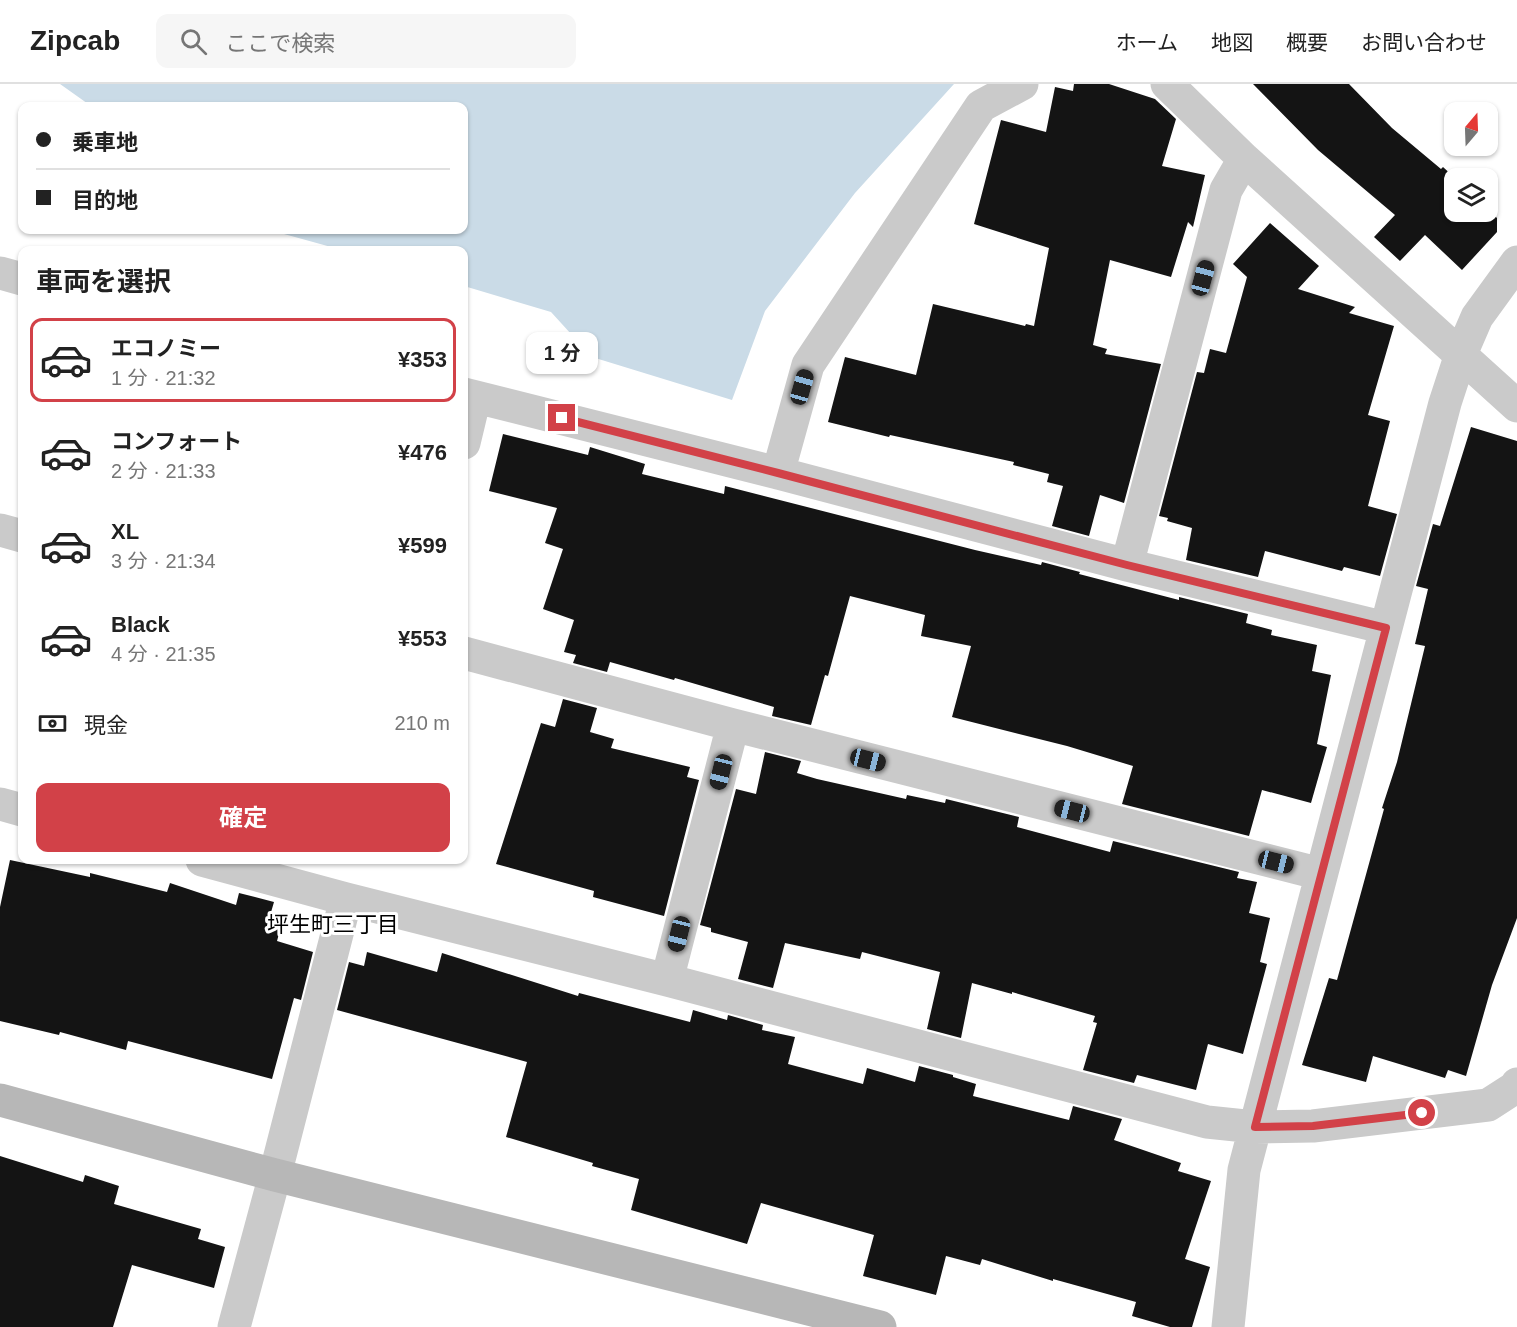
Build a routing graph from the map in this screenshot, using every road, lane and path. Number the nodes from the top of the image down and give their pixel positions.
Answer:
1 (1022, 84) edge
2 (1167, 84) edge
3 (1244, 159) junction
4 (1517, 262) edge
5 (0, 273) edge
6 (18, 278) edge
7 (1461, 354) junction
8 (469, 395) edge
9 (1517, 406) edge
10 (778, 473) junction
11 (0, 530) edge
12 (18, 535) edge
13 (1127, 565) junction
14 (1386, 628) junction
15 (468, 654) edge
16 (733, 725) junction
17 (217, 864) edge
18 (1321, 874) junction
19 (346, 899) junction
20 (667, 980) junction
21 (1517, 1084) edge
22 (0, 1100) edge
23 (1255, 1127) junction
24 (275, 1175) junction
25 (234, 1327) edge
26 (880, 1327) edge
27 (1228, 1327) edge

1 - 10 street
2 - 3 street
3 - 7 street
3 - 13 street
4 - 7 street
5 - 6 street
7 - 9 street
7 - 14 street
8 - 10 street
10 - 13 street
11 - 12 street
13 - 14 street
14 - 18 street
15 - 16 street
16 - 18 street
16 - 20 street
17 - 19 street
18 - 23 street
19 - 20 street
19 - 24 street
20 - 23 street
21 - 23 street
22 - 24 street
23 - 27 street
24 - 25 street
24 - 26 street

